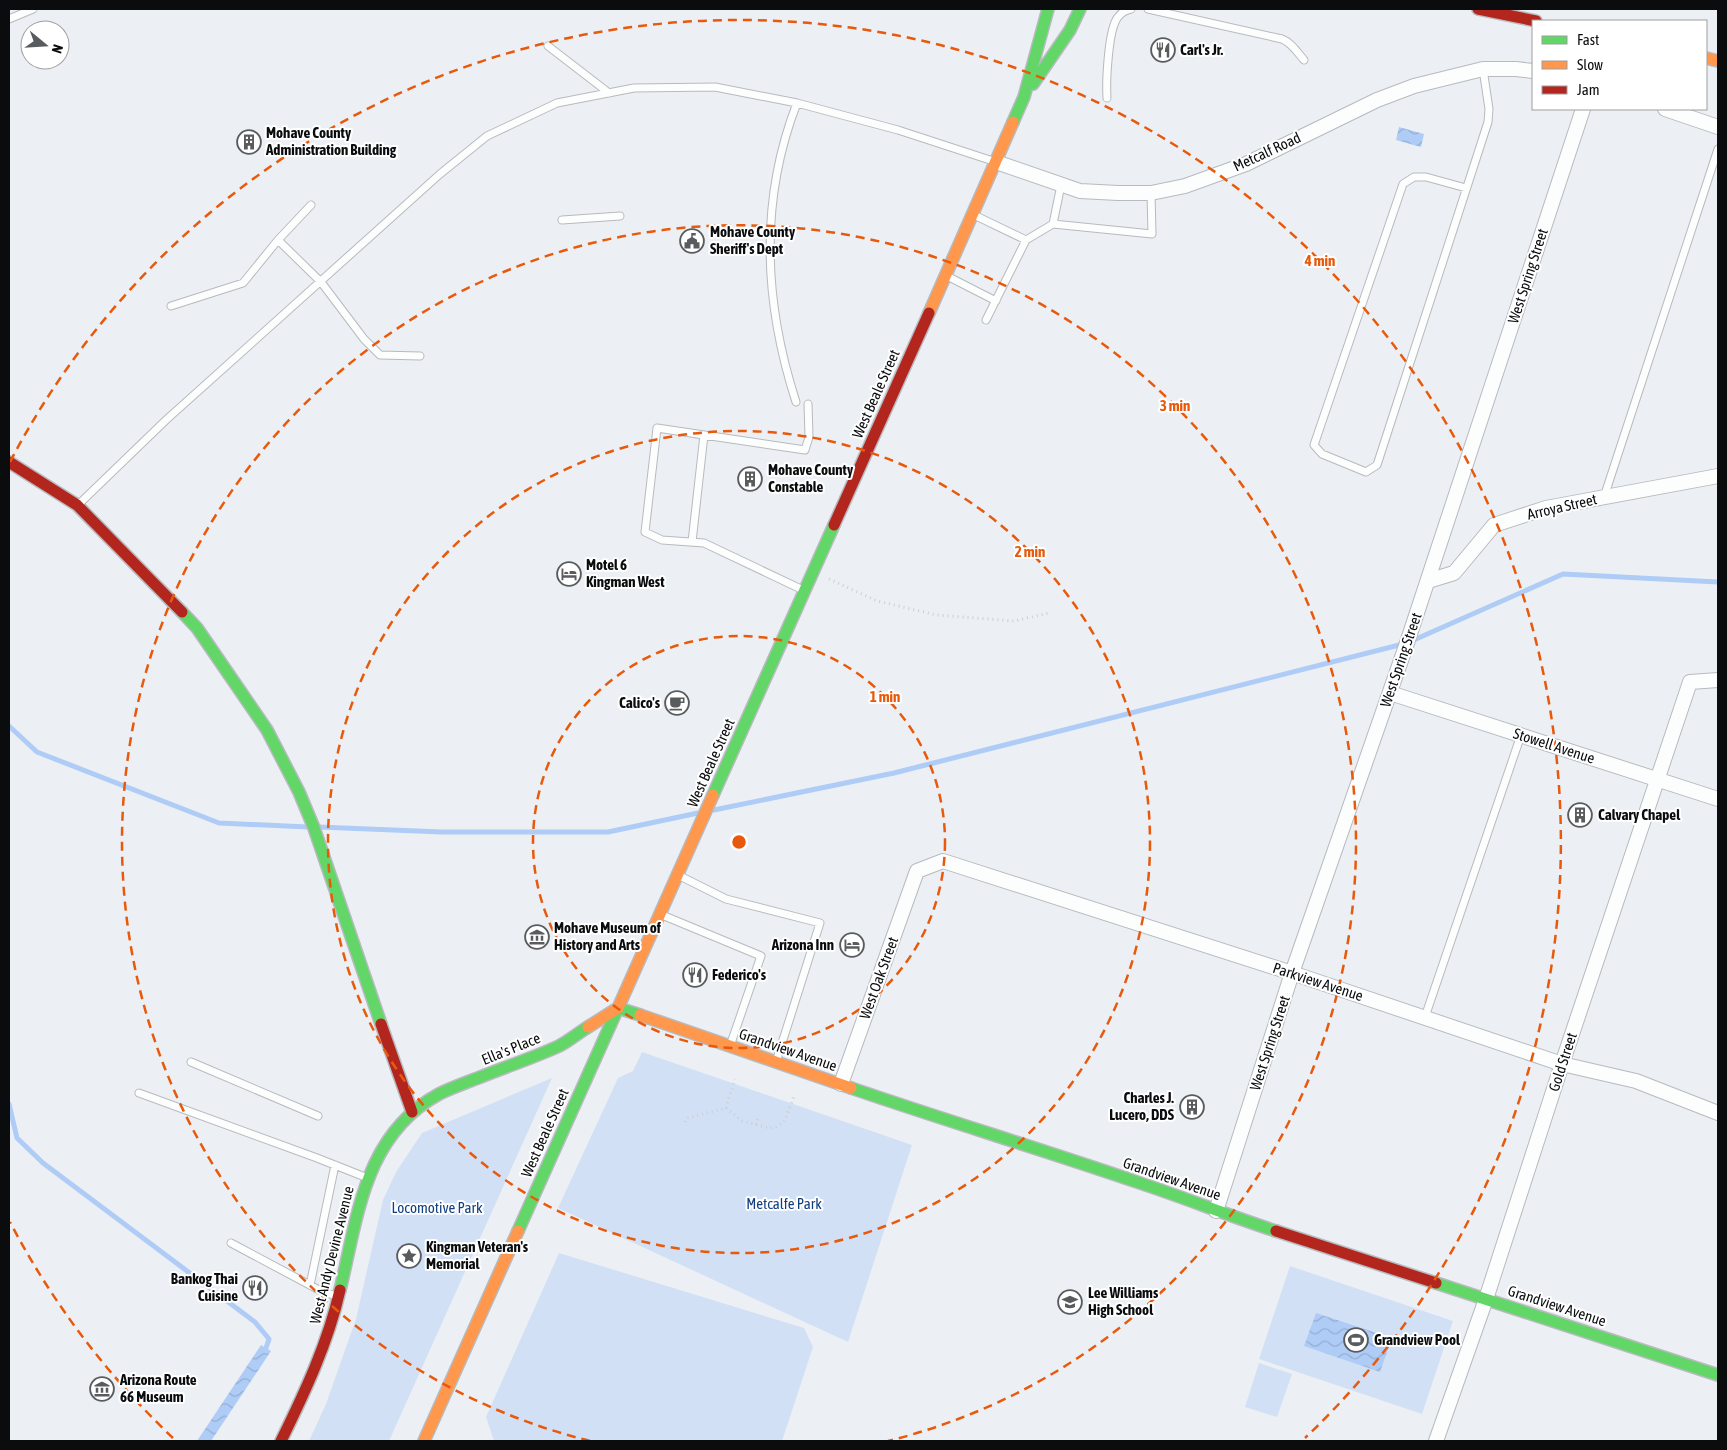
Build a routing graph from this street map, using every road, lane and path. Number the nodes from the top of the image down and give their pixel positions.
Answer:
1 (33, 9) edge
2 (1048, 9) edge
3 (1080, 9) edge
4 (1131, 9) edge
5 (1148, 9) edge
6 (1478, 9) edge
7 (9, 19) edge
8 (1532, 20) edge
9 (548, 46) dead end
10 (1304, 60) dead end
11 (1483, 69) junction
12 (1532, 71) edge
13 (609, 93) junction
14 (1024, 97) junction
15 (1107, 98) dead end
16 (797, 103) junction
17 (1583, 110) edge
18 (1668, 110) edge
19 (1718, 127) edge
20 (1718, 149) edge
21 (996, 162) junction
22 (1060, 185) junction
23 (1466, 188) junction
24 (1151, 193) junction
25 (311, 205) dead end
26 (973, 214) junction
27 (620, 216) dead end
28 (562, 220) dead end
29 (1053, 224) junction
30 (278, 240) junction
31 (1026, 240) junction
32 (946, 275) junction
33 (321, 282) junction
34 (996, 301) junction
35 (171, 306) dead end
36 (986, 320) dead end
37 (420, 356) dead end
38 (796, 402) dead end
39 (808, 404) dead end
40 (704, 435) junction
41 (9, 462) edge
42 (1718, 476) edge
43 (1604, 497) junction
44 (78, 505) junction
45 (692, 542) junction
46 (813, 572) junction
47 (1428, 581) junction
48 (804, 591) junction
49 (1048, 613) dead end
50 (1718, 680) edge
51 (1390, 693) junction
52 (1521, 735) junction
53 (1658, 779) junction
54 (1718, 800) edge
55 (917, 871) joint
56 (677, 875) junction
57 (660, 914) junction
58 (1292, 973) junction
59 (618, 1008) junction
60 (1425, 1017) junction
61 (730, 1046) junction
62 (191, 1062) dead end
63 (776, 1062) junction
64 (1562, 1064) junction
65 (735, 1079) dead end
66 (841, 1084) junction
67 (139, 1093) dead end
68 (794, 1097) dead end
69 (726, 1108) junction
70 (412, 1112) junction
71 (1718, 1113) edge
72 (318, 1116) dead end
73 (758, 1119) dead end
74 (685, 1122) dead end
75 (756, 1125) junction
76 (335, 1165) junction
77 (367, 1179) junction
78 (1216, 1211) junction
79 (230, 1243) dead end
80 (310, 1285) junction
81 (338, 1297) junction
82 (1486, 1299) junction
83 (1718, 1375) edge
84 (281, 1441) edge
85 (424, 1441) edge
86 (1436, 1441) edge

1 - 7 lane
2 - 14 main road, West Beale Street
3 - 14 main road, West Beale Street
4 - 15 lane
5 - 10 lane
6 - 8 main road
9 - 13 lane
11 - 12 street, Metcalf Road
11 - 23 lane
11 - 24 street, Metcalf Road
13 - 16 lane
13 - 33 lane
14 - 21 main road, West Beale Street
16 - 21 lane
16 - 38 lane
17 - 47 street, West Spring Street
18 - 19 street
20 - 43 lane
21 - 22 street, Metcalf Road
21 - 26 main road, West Beale Street
22 - 24 street, Metcalf Road
22 - 29 lane
23 - 23 lane
24 - 29 lane
25 - 30 lane
26 - 31 lane
26 - 32 main road, West Beale Street
27 - 28 lane
29 - 31 lane
30 - 33 lane
30 - 35 lane
31 - 34 lane
32 - 34 lane
32 - 46 main road, West Beale Street
33 - 37 lane
33 - 44 lane
34 - 36 lane
39 - 40 lane
40 - 45 lane
40 - 45 lane
41 - 44 main road
42 - 43 street, Arroya Street
43 - 47 street, Arroya Street
44 - 70 main road
45 - 48 lane
46 - 48 main road, West Beale Street
46 - 49 path
47 - 51 street, West Spring Street
48 - 56 main road, West Beale Street
50 - 53 street, Gold Street
51 - 52 street, Stowell Avenue
51 - 58 street, West Spring Street
52 - 53 street, Stowell Avenue
52 - 60 lane
53 - 54 street, Stowell Avenue
53 - 64 street, Gold Street
55 - 58 street, Parkview Avenue
55 - 66 street, West Oak Street
56 - 57 main road, West Beale Street
56 - 63 lane
57 - 59 main road, West Beale Street
57 - 61 lane
58 - 60 street, Parkview Avenue
58 - 78 street, West Spring Street
59 - 61 main road, Grandview Avenue
59 - 70 main road, Ella's Place
59 - 85 main road, West Beale Street
60 - 64 street, Parkview Avenue
61 - 63 main road, Grandview Avenue
62 - 72 lane
63 - 66 main road, Grandview Avenue
64 - 71 street, Parkview Avenue
64 - 82 street, Gold Street
65 - 69 path
66 - 78 main road, Grandview Avenue
67 - 76 lane
68 - 75 path
69 - 74 path
69 - 75 path
70 - 77 main road, West Andy Devine Avenue
73 - 75 path
76 - 77 lane
76 - 80 lane
77 - 81 main road, West Andy Devine Avenue
78 - 82 main road, Grandview Avenue
79 - 80 lane
80 - 81 lane
81 - 84 main road, West Andy Devine Avenue
82 - 83 main road, Grandview Avenue
82 - 86 street, Gold Street

